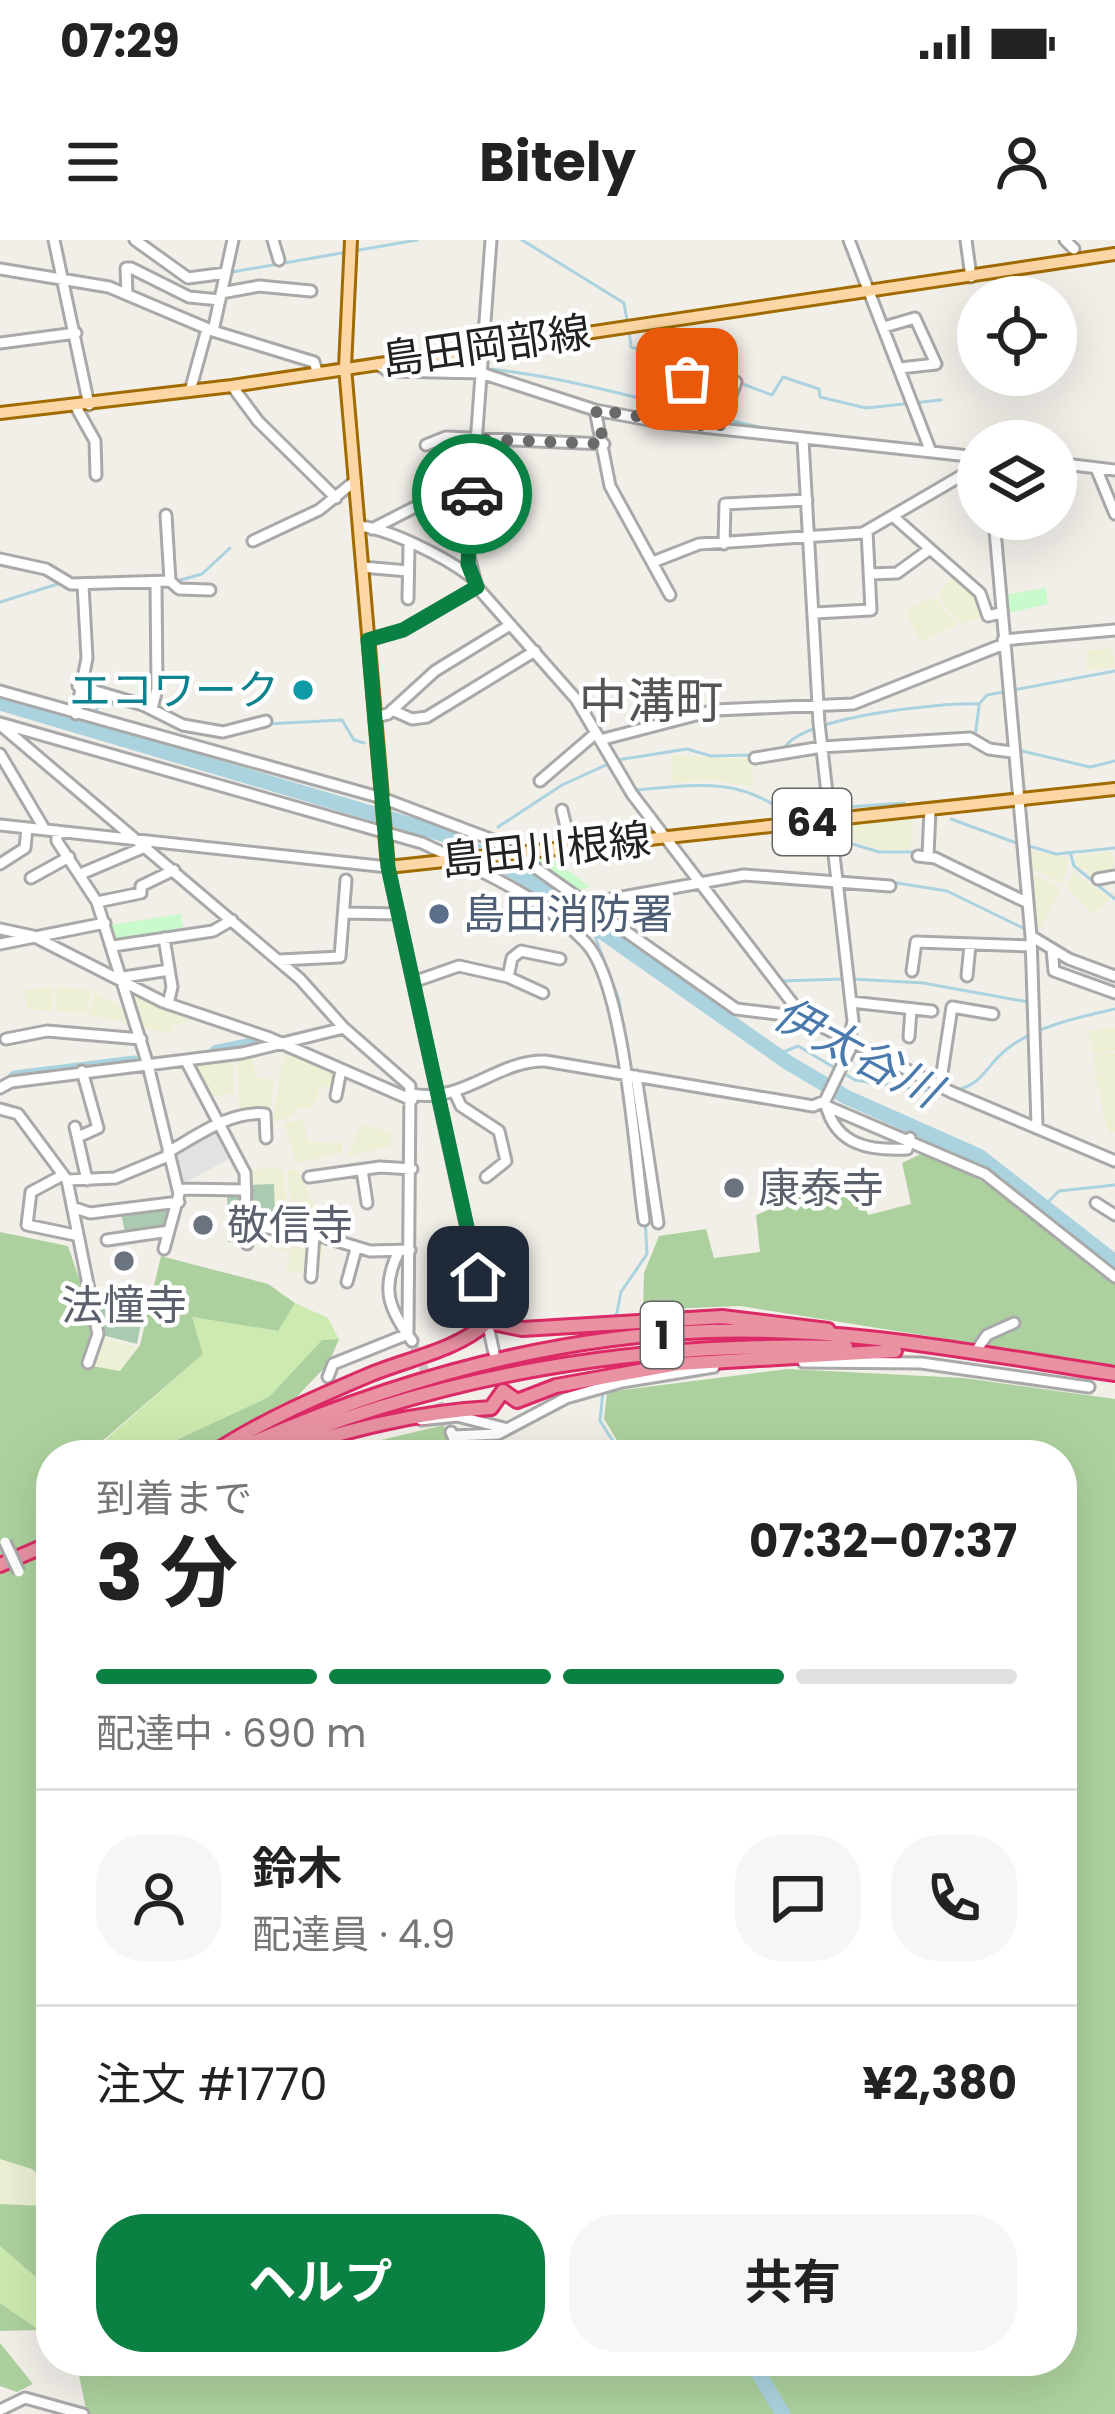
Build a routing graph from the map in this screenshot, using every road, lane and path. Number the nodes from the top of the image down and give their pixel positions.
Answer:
1 (54, 240) edge
2 (135, 240) edge
3 (233, 240) edge
4 (273, 240) edge
5 (351, 240) edge
6 (491, 240) edge
7 (849, 240) edge
8 (966, 240) edge
9 (1065, 240) edge
10 (1074, 249) dead end
11 (1115, 254) edge
12 (279, 260) dead end
13 (0, 269) edge
14 (226, 273) junction
15 (970, 276) edge
16 (976, 276) edge
17 (957, 279) edge
18 (65, 280) junction
19 (869, 290) junction
20 (311, 291) dead end
21 (127, 294) junction
22 (220, 297) junction
23 (884, 327) junction
24 (210, 330) junction
25 (76, 333) junction
26 (0, 343) edge
27 (483, 347) junction
28 (375, 362) junction
29 (676, 366) dead end
30 (345, 367) junction
31 (900, 368) junction
32 (317, 371) junction
33 (481, 374) junction
34 (736, 382) dead end
35 (232, 386) junction
36 (190, 392) junction
37 (82, 406) junction
38 (596, 410) junction
39 (726, 410) junction
40 (0, 413) edge
41 (719, 428) junction
42 (476, 439) junction
43 (803, 440) junction
44 (604, 444) junction
45 (426, 445) dead end
46 (931, 452) junction
47 (957, 455) edge
48 (1077, 466) edge
49 (1096, 468) junction
50 (1115, 470) edge
51 (96, 475) dead end
52 (957, 479) edge
53 (355, 481) junction
54 (336, 498) junction
55 (807, 500) junction
56 (419, 505) dead end
57 (1115, 514) edge
58 (166, 515) dead end
59 (896, 518) junction
60 (358, 526) junction
61 (372, 529) junction
62 (867, 532) junction
63 (810, 537) junction
64 (996, 540) edge
65 (253, 541) dead end
66 (724, 544) junction
67 (409, 546) junction
68 (930, 548) junction
69 (0, 559) edge
70 (653, 562) junction
71 (362, 567) junction
72 (408, 572) junction
73 (869, 574) junction
74 (470, 576) junction
75 (170, 580) junction
76 (157, 584) junction
77 (83, 585) junction
78 (477, 587) junction
79 (211, 590) dead end
80 (670, 595) dead end
81 (408, 599) dead end
82 (1001, 613) junction
83 (814, 614) junction
84 (510, 625) junction
85 (1115, 630) edge
86 (368, 640) junction
87 (1004, 642) junction
88 (536, 651) junction
89 (78, 686) junction
90 (0, 691) edge
91 (818, 704) junction
92 (152, 709) junction
93 (392, 710) junction
94 (76, 714) junction
95 (375, 716) junction
96 (266, 721) dead end
97 (0, 724) edge
98 (598, 736) junction
99 (822, 748) junction
100 (1012, 752) junction
101 (0, 754) edge
102 (755, 758) dead end
103 (540, 782) dead end
104 (1115, 790) edge
105 (382, 800) junction
106 (1016, 800) junction
107 (930, 809) junction
108 (562, 810) dead end
109 (829, 811) junction
110 (0, 825) edge
111 (27, 828) junction
112 (51, 831) junction
113 (385, 831) junction
114 (665, 838) junction
115 (143, 843) junction
116 (571, 848) junction
117 (512, 854) junction
118 (69, 856) junction
119 (456, 860) junction
120 (0, 864) edge
121 (388, 867) junction
122 (174, 870) junction
123 (83, 873) junction
124 (1115, 876) edge
125 (31, 878) dead end
126 (1098, 879) dead end
127 (346, 880) dead end
128 (837, 881) junction
129 (699, 883) junction
130 (890, 886) dead end
131 (97, 902) junction
132 (1026, 902) junction
133 (585, 905) junction
134 (344, 913) junction
135 (399, 914) junction
136 (232, 920) junction
137 (105, 923) junction
138 (0, 929) edge
139 (569, 930) junction
140 (33, 936) junction
141 (164, 938) junction
142 (1031, 941) junction
143 (0, 944) edge
144 (970, 945) junction
145 (113, 946) junction
146 (1052, 949) junction
147 (560, 959) dead end
148 (279, 961) junction
149 (169, 970) junction
150 (912, 971) dead end
151 (967, 976) dead end
152 (1115, 976) edge
153 (508, 977) junction
154 (125, 980) junction
155 (413, 982) junction
156 (543, 993) dead end
157 (1115, 993) edge
158 (851, 1002) junction
159 (168, 1004) junction
160 (911, 1009) junction
161 (932, 1011) dead end
162 (993, 1014) dead end
163 (803, 1017) junction
164 (344, 1028) junction
165 (909, 1037) dead end
166 (6, 1039) dead end
167 (141, 1039) junction
168 (277, 1041) junction
169 (851, 1042) junction
170 (186, 1061) junction
171 (148, 1065) junction
172 (341, 1070) junction
173 (82, 1071) junction
174 (622, 1074) junction
175 (636, 1076) junction
176 (940, 1086) junction
177 (0, 1088) edge
178 (455, 1093) junction
179 (336, 1096) dead end
180 (438, 1096) junction
181 (412, 1097) junction
182 (826, 1102) junction
183 (0, 1108) edge
184 (219, 1124) junction
185 (1037, 1125) junction
186 (266, 1138) dead end
187 (910, 1138) junction
188 (168, 1154) junction
189 (1115, 1161) edge
190 (412, 1169) junction
191 (362, 1170) junction
192 (309, 1177) dead end
193 (65, 1178) junction
194 (486, 1178) dead end
195 (86, 1180) junction
196 (178, 1189) junction
197 (246, 1190) junction
198 (179, 1202) junction
199 (367, 1203) dead end
200 (1096, 1203) dead end
201 (75, 1208) junction
202 (1115, 1215) edge
203 (644, 1220) dead end
204 (658, 1223) dead end
205 (246, 1225) junction
206 (170, 1232) junction
207 (314, 1234) junction
208 (75, 1235) junction
209 (106, 1240) dead end
210 (247, 1244) dead end
211 (356, 1249) junction
212 (164, 1250) dead end
213 (405, 1250) junction
214 (311, 1277) dead end
215 (1115, 1277) edge
216 (347, 1282) dead end
217 (488, 1322) junction
218 (1014, 1323) dead end
219 (410, 1338) junction
220 (978, 1348) dead end
221 (945, 1349) junction
222 (895, 1351) junction
223 (494, 1353) dead end
224 (88, 1363) dead end
225 (328, 1377) dead end
226 (1115, 1378) edge
227 (1089, 1387) dead end
228 (509, 1429) junction
229 (233, 1440) edge
230 (257, 1440) edge
231 (293, 1440) edge
232 (316, 1440) edge
233 (343, 1440) edge
234 (455, 1440) edge
235 (5, 1542) dead end
236 (36, 1549) edge
237 (0, 1565) edge
238 (20, 1572) dead end
239 (0, 2410) edge
240 (83, 2414) edge

1 - 18 street
2 - 14 street
3 - 14 street
4 - 12 street
5 - 30 main road, 島田川根線
6 - 27 street
7 - 19 street
8 - 15 street
9 - 10 street
11 - 16 main road, 島田岡部線
13 - 18 street
14 - 22 street
17 - 19 main road, 島田岡部線
18 - 21 street
18 - 25 street
19 - 23 street
19 - 27 main road, 島田岡部線
20 - 22 street
21 - 22 street
21 - 24 street
22 - 24 street
23 - 31 street
23 - 31 street
24 - 32 street
24 - 36 street
25 - 26 street
25 - 37 street
27 - 28 main road, 島田岡部線
27 - 33 street
28 - 30 main road, 島田岡部線
28 - 33 street
29 - 39 street
30 - 32 main road, 島田岡部線
30 - 53 main road, 島田川根線
31 - 46 street
32 - 35 main road, 島田岡部線
33 - 38 street
33 - 42 street
34 - 39 street
35 - 36 main road, 島田岡部線
35 - 54 street
36 - 37 main road, 島田岡部線
37 - 40 main road, 島田岡部線
37 - 51 street
38 - 41 street
38 - 44 street
39 - 41 street
41 - 43 street
42 - 44 street
42 - 45 street
42 - 74 street
43 - 46 street
43 - 55 street
44 - 70 street
46 - 47 street
48 - 49 street
49 - 50 street
49 - 57 street
52 - 59 street
53 - 54 street
53 - 60 main road, 島田川根線
54 - 65 street
55 - 63 street
55 - 66 street
56 - 61 street
58 - 75 street
59 - 62 street
59 - 68 street
60 - 61 street
60 - 71 main road, 島田川根線
61 - 67 street
62 - 63 street
62 - 73 street
63 - 66 street
63 - 83 street
64 - 82 street
66 - 70 street
67 - 72 street
67 - 74 street
68 - 73 street
68 - 82 street
69 - 77 street
70 - 80 street
71 - 72 street
71 - 86 main road, 島田川根線
72 - 81 street
73 - 83 street
74 - 78 street
75 - 76 street
75 - 79 street
76 - 77 street
76 - 92 street
77 - 89 street
78 - 84 street
78 - 86 street
82 - 87 street
83 - 91 street
84 - 88 street
84 - 93 street
85 - 87 street
86 - 95 main road, 島田川根線
87 - 91 street
87 - 100 street
88 - 93 street
88 - 98 street
89 - 92 street
89 - 94 street
90 - 94 street
91 - 98 street
91 - 99 street
92 - 96 street
93 - 95 street
94 - 105 street
95 - 105 main road, 島田川根線
97 - 113 street
97 - 115 street
98 - 103 street
98 - 114 street
99 - 100 street
99 - 102 street
99 - 109 street
100 - 106 street
101 - 112 street
104 - 106 main road, 島田川根線 / 64
105 - 113 main road, 島田川根線
105 - 117 street
106 - 107 main road, 島田川根線 / 64
106 - 132 street
107 - 109 main road, 島田川根線 / 64
107 - 132 street
108 - 116 street
109 - 114 main road, 島田川根線 / 64
109 - 128 street
110 - 111 street
111 - 112 street
111 - 120 street
112 - 115 street
112 - 118 street
113 - 119 street
113 - 121 main road, 島田川根線
114 - 116 main road, 島田川根線 / 64
114 - 129 street
115 - 121 street
115 - 122 street
115 - 123 street
116 - 117 main road, 島田川根線 / 64
117 - 119 main road, 島田川根線 / 64
117 - 133 street
118 - 123 street
118 - 125 street
119 - 121 main road, 島田川根線 / 64
119 - 139 street
121 - 135 street
122 - 131 street
122 - 136 street
123 - 131 street
124 - 126 street
127 - 134 street
128 - 129 street
128 - 130 street
128 - 158 street
129 - 133 street
129 - 163 street
131 - 137 street
132 - 142 street
133 - 139 street
133 - 163 street
134 - 135 street
134 - 148 street
135 - 155 street
136 - 141 street
136 - 148 street
137 - 140 street
137 - 145 street
138 - 140 street
139 - 174 street
140 - 143 street
140 - 154 street
141 - 145 street
141 - 149 street
142 - 144 street
142 - 146 street
142 - 185 street
144 - 150 street
144 - 151 street
145 - 154 street
146 - 152 street
146 - 157 street
147 - 153 street
148 - 164 street
149 - 154 street
149 - 159 street
153 - 155 street
153 - 156 street
154 - 159 street
154 - 167 street
155 - 180 street
158 - 160 street
158 - 169 street
159 - 168 street
160 - 161 street
160 - 165 street
162 - 176 street
163 - 169 street
164 - 168 street
164 - 181 street
166 - 167 street
167 - 171 street
168 - 170 street
168 - 172 street
169 - 176 street
169 - 182 street
170 - 171 street
170 - 184 street
171 - 173 street
171 - 188 street
172 - 179 street
172 - 181 street
173 - 177 street
173 - 195 street
174 - 175 street
174 - 178 street
174 - 203 street
175 - 182 street
175 - 204 street
176 - 185 street
178 - 180 street
178 - 194 street
180 - 181 street
180 - 217 street
181 - 190 street
182 - 187 street
182 - 187 street
183 - 193 street
184 - 186 street
184 - 188 street
184 - 197 street
185 - 189 street
187 - 215 street
188 - 195 street
188 - 196 street
190 - 191 street
190 - 213 street
191 - 192 street
191 - 199 street
193 - 195 street
193 - 201 street
193 - 208 street
196 - 197 street
196 - 198 street
197 - 205 street
198 - 201 street
198 - 206 street
200 - 202 street
201 - 208 street
205 - 207 street
205 - 210 street
206 - 209 street
206 - 212 street
207 - 211 street
207 - 214 street
208 - 224 street
211 - 213 street
211 - 216 street
213 - 219 street
213 - 219 street
217 - 221 highway
217 - 223 street
217 - 229 highway
218 - 220 street
219 - 225 street
221 - 226 highway, 1
221 - 230 highway, 1
222 - 226 highway, 1
222 - 231 highway, 1
222 - 232 highway
227 - 228 street
228 - 233 street
228 - 234 street
235 - 238 street, bridge
236 - 237 highway
239 - 240 street

